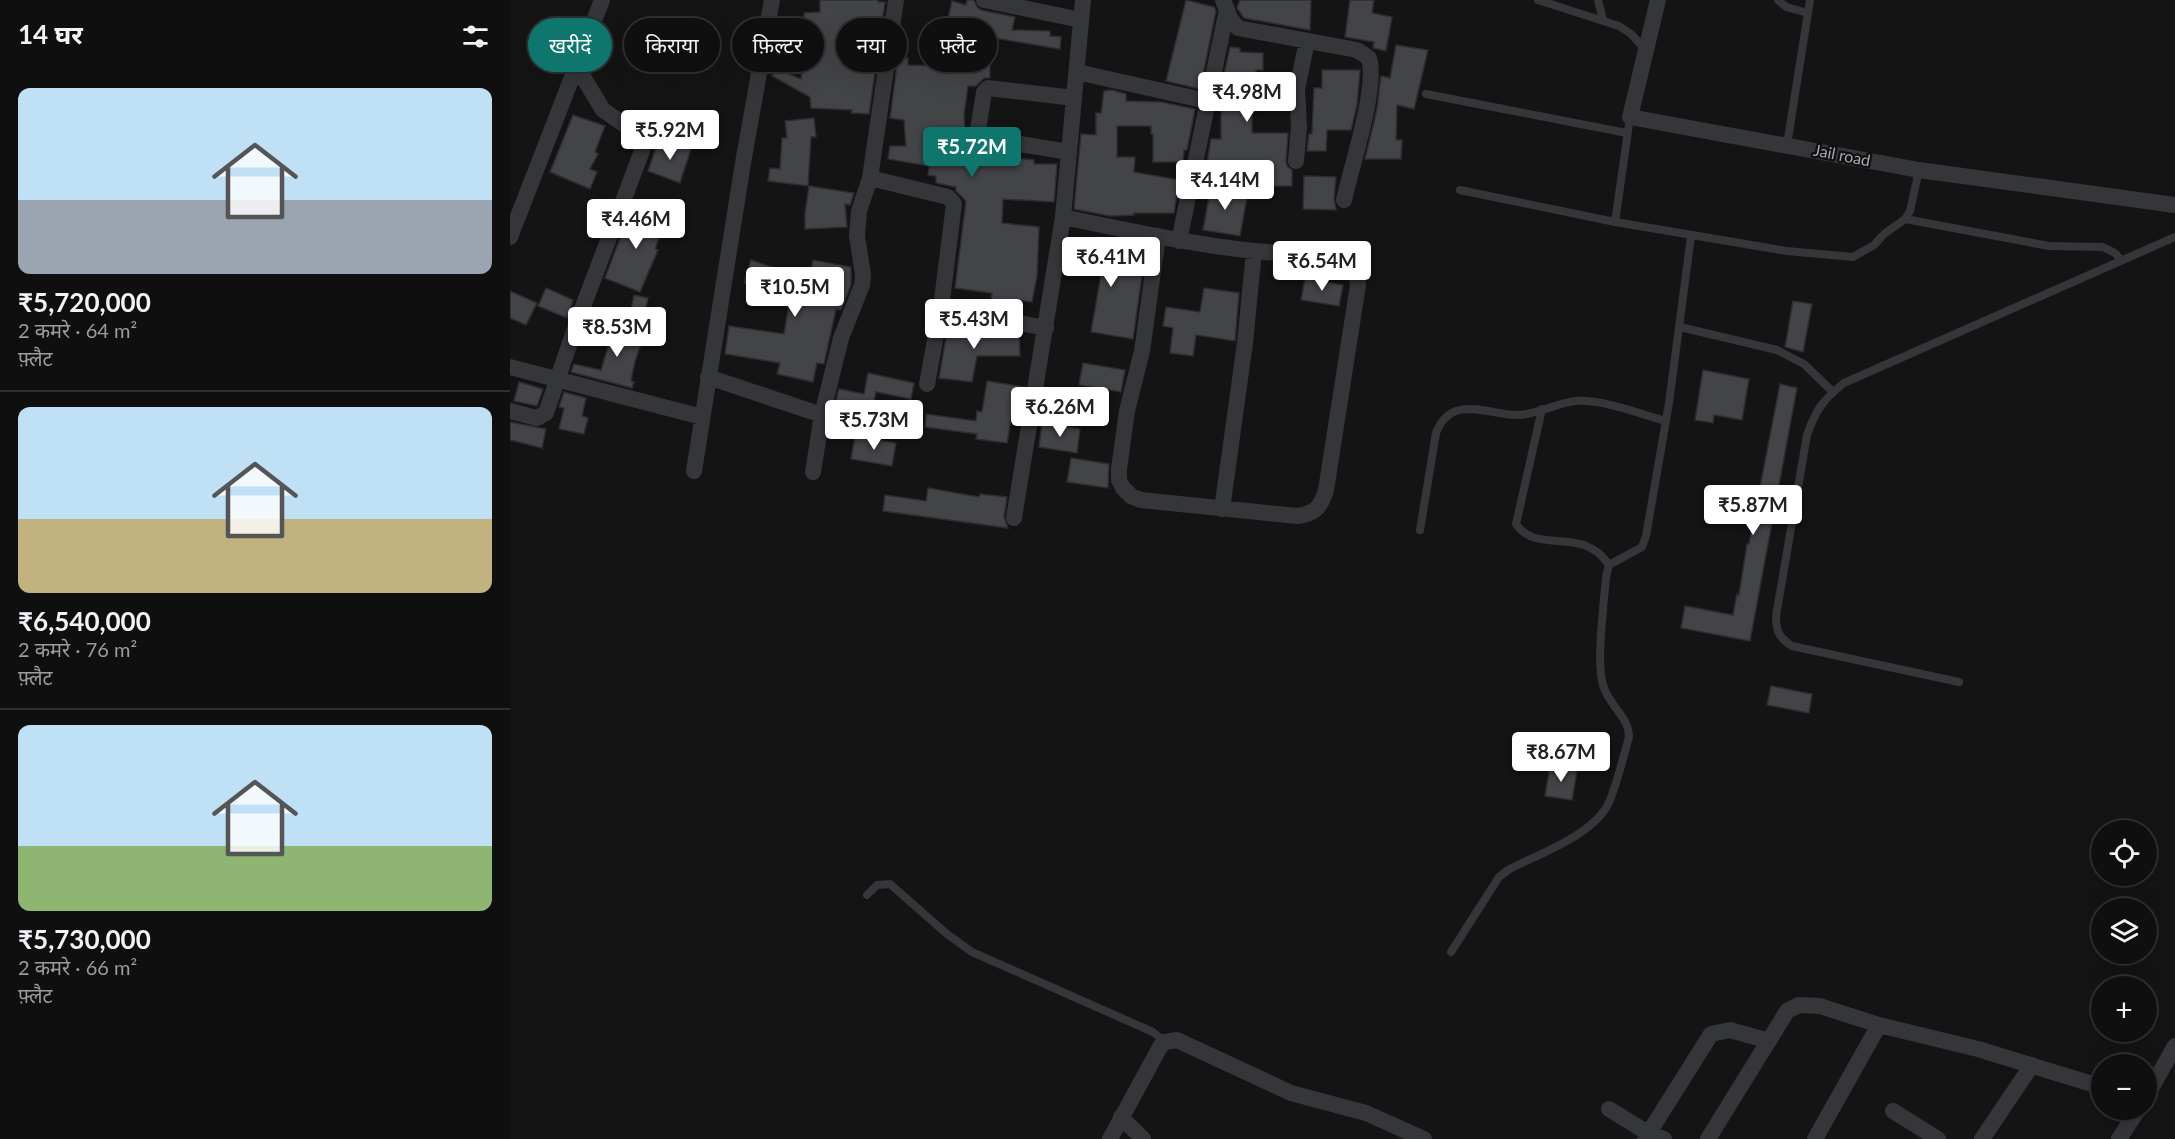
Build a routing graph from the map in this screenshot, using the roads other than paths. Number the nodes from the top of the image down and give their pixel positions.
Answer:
1 (602, 0) edge
2 (772, 0) edge
3 (896, 0) edge
4 (984, 0) edge
5 (1083, 0) edge
6 (1538, 0) edge
7 (1598, 0) edge
8 (1658, 0) edge
9 (1778, 0) edge
10 (1810, 0) edge
11 (1225, 5) edge
12 (1808, 13) junction
13 (595, 18) edge
14 (1081, 20) junction
15 (1603, 20) junction
16 (1307, 41) junction
17 (1645, 50) junction
18 (575, 72) edge
19 (580, 72) edge
20 (1077, 72) junction
21 (1426, 94) dead end
22 (1074, 98) junction
23 (1207, 101) junction
24 (1629, 125) junction
25 (1787, 145) junction
26 (1069, 152) junction
27 (1296, 161) dead end
28 (1919, 170) junction
29 (870, 178) junction
30 (1460, 190) dead end
31 (1344, 200) dead end
32 (2175, 205) edge
33 (1063, 217) junction
34 (1905, 219) junction
35 (1615, 222) junction
36 (1158, 236) junction
37 (1691, 236) junction
38 (510, 237) edge
39 (2175, 237) edge
40 (1179, 241) junction
41 (1254, 251) junction
42 (2121, 260) junction
43 (941, 308) junction
44 (1680, 327) junction
45 (1046, 328) junction
46 (511, 370) edge
47 (708, 377) junction
48 (556, 379) junction
49 (927, 384) dead end
50 (1833, 392) junction
51 (1542, 409) junction
52 (510, 411) edge
53 (822, 415) junction
54 (702, 417) junction
55 (1666, 421) junction
56 (694, 471) dead end
57 (813, 472) dead end
58 (1222, 509) junction
59 (1014, 518) dead end
60 (1420, 530) dead end
61 (1609, 565) junction
62 (1959, 682) dead end
63 (867, 895) dead end
64 (1451, 952) dead end
65 (1879, 1025) junction
66 (1769, 1041) junction
67 (1165, 1042) junction
68 (2175, 1046) edge
69 (2032, 1065) junction
70 (2157, 1078) edge
71 (2091, 1084) edge
72 (1609, 1109) dead end
73 (1893, 1111) dead end
74 (1121, 1117) junction
75 (2131, 1120) edge
76 (1653, 1136) edge
77 (1110, 1139) edge
78 (1143, 1139) edge
79 (1424, 1139) edge
80 (1708, 1139) edge
81 (1815, 1139) edge
82 (1938, 1139) edge
83 (1982, 1139) edge
84 (2119, 1139) edge

1 - 13 street
2 - 47 street
3 - 29 street
4 - 14 street
5 - 14 street
6 - 15 lane
7 - 15 lane
8 - 17 street
9 - 12 lane
10 - 12 lane
11 - 16 street
11 - 23 street
12 - 25 lane
14 - 20 street
15 - 17 lane
16 - 27 street
16 - 31 street
17 - 24 street
18 - 38 street
19 - 48 street
20 - 22 street
20 - 23 street
21 - 24 lane
22 - 26 street
22 - 26 street
23 - 40 street
24 - 25 street, Jail road
24 - 35 lane
25 - 28 street, Jail road
26 - 33 street
28 - 32 street, Jail road
28 - 34 lane
29 - 43 street
29 - 53 street
30 - 35 lane
33 - 36 street
33 - 45 street
34 - 37 lane
34 - 42 lane
35 - 37 lane
36 - 40 street
36 - 58 street
37 - 44 lane
39 - 42 lane
40 - 41 street
41 - 58 street
41 - 58 street
42 - 50 lane
43 - 45 street
43 - 49 street
44 - 50 lane
44 - 55 lane
45 - 59 street
46 - 48 street
47 - 53 street
47 - 54 street
48 - 52 street
48 - 54 street
50 - 62 lane
51 - 55 lane
51 - 60 lane
51 - 61 lane
53 - 57 street
54 - 56 street
55 - 61 lane
61 - 64 lane
63 - 67 lane
65 - 66 street
65 - 69 street
65 - 81 street
66 - 76 street
66 - 80 street
67 - 74 street
67 - 79 street
68 - 70 street
69 - 71 street
69 - 83 street
72 - 76 street
73 - 82 street
74 - 77 street
74 - 78 street
75 - 84 street

